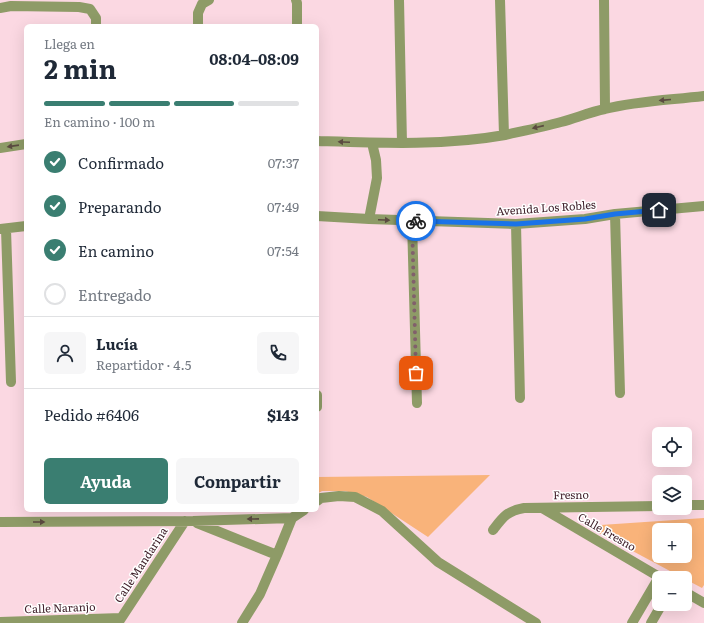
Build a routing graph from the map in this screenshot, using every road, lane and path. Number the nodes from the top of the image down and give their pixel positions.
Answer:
1 (209, 0) edge
2 (296, 0) edge
3 (399, 0) edge
4 (500, 0) edge
5 (604, 0) edge
6 (0, 8) edge
7 (96, 24) edge
8 (198, 24) edge
9 (297, 24) edge
10 (704, 96) edge
11 (605, 108) junction
12 (504, 135) junction
13 (319, 141) edge
14 (372, 143) junction
15 (402, 143) junction
16 (24, 144) edge
17 (0, 148) edge
18 (704, 206) edge
19 (615, 214) junction
20 (319, 216) edge
21 (369, 219) junction
22 (412, 221) junction
23 (516, 224) junction
24 (24, 226) edge
25 (3, 229) edge
26 (11, 382) dead end
27 (620, 394) dead end
28 (520, 398) dead end
29 (417, 403) dead end
30 (319, 500) edge
31 (692, 505) edge
32 (704, 505) edge
33 (652, 506) edge
34 (541, 508) junction
35 (301, 512) edge
36 (292, 518) junction
37 (189, 521) junction
38 (0, 522) edge
39 (492, 530) dead end
40 (277, 555) junction
41 (652, 573) edge
42 (652, 591) edge
43 (692, 596) edge
44 (704, 603) edge
45 (658, 611) edge
46 (120, 621) edge
47 (0, 622) edge
48 (242, 623) edge
49 (536, 623) edge
50 (632, 623) edge
51 (651, 623) edge

1 - 8 street
2 - 9 street
3 - 15 street
4 - 12 street
5 - 11 street
6 - 7 street
10 -> 11 street
11 -> 12 street
12 - 15 street
14 -> 13 street
14 - 15 street
14 - 21 street
16 -> 17 street
18 - 19 street, Avenida Los Robles
19 - 23 street, Avenida Los Robles
19 - 27 street
20 - 21 street, Avenida Los Robles
21 -> 22 street, Avenida Los Robles
22 - 23 street, Avenida Los Robles
22 - 29 street
23 - 28 street
24 - 25 street
25 - 26 street
30 - 49 street
31 - 32 street
33 - 34 street, Fresno
34 - 39 street, Fresno
34 - 41 street, Calle Fresno
35 - 36 street
36 -> 37 street
36 - 40 street
38 -> 37 street
37 - 40 street
37 - 46 street, Calle Mandarina
40 - 48 street
42 - 50 street
43 - 44 street
45 - 51 street
46 - 47 street, Calle Naranjo

